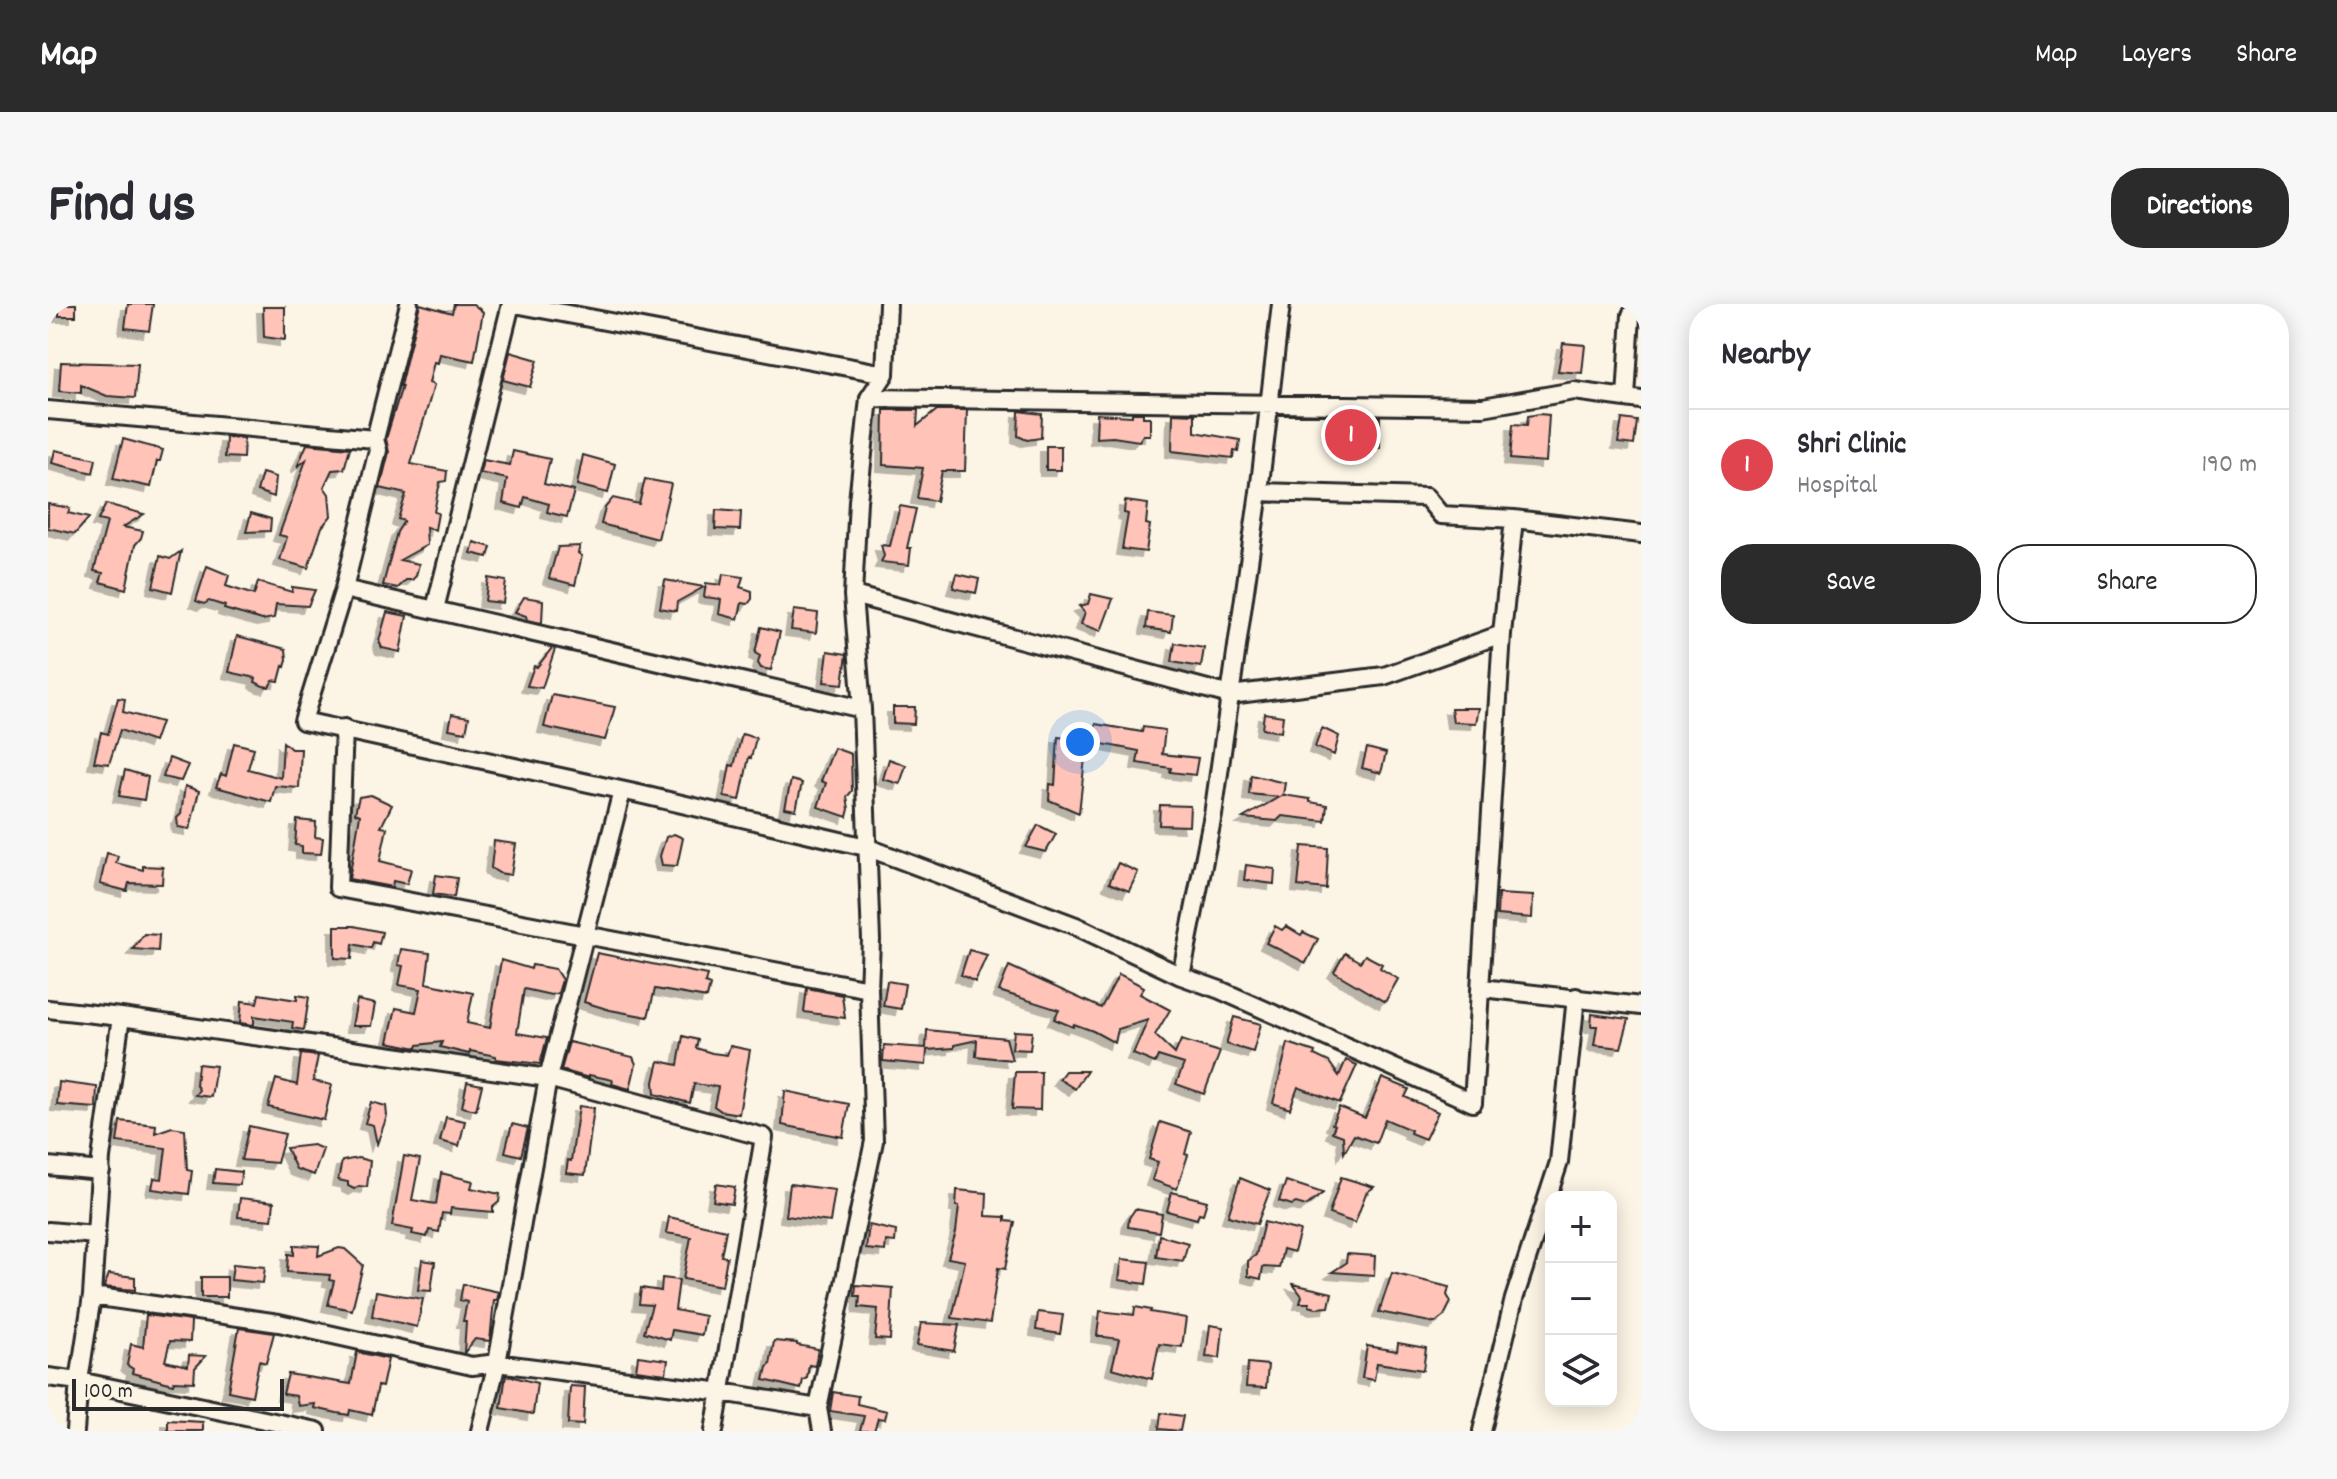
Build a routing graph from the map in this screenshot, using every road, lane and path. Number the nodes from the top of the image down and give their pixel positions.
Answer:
1 (409, 304) edge
2 (513, 304) edge
3 (888, 304) edge
4 (1281, 304) edge
5 (1635, 313) edge
6 (885, 374) junction
7 (869, 398) junction
8 (1633, 399) edge
9 (1269, 404) junction
10 (48, 410) edge
11 (375, 439) junction
12 (1259, 492) junction
13 (1514, 519) junction
14 (1641, 534) edge
15 (344, 589) junction
16 (853, 595) junction
17 (435, 609) junction
18 (1502, 634) junction
19 (1230, 695) junction
20 (862, 709) junction
21 (344, 728) junction
22 (622, 791) junction
23 (866, 847) junction
24 (584, 934) junction
25 (1181, 976) junction
26 (1482, 988) junction
27 (869, 989) junction
28 (1576, 997) junction
29 (1641, 1006) edge
30 (48, 1009) edge
31 (121, 1017) junction
32 (548, 1078) junction
33 (48, 1166) edge
34 (101, 1171) junction
35 (48, 1231) edge
36 (96, 1235) junction
37 (92, 1296) junction
38 (497, 1363) junction
39 (48, 1377) edge
40 (79, 1381) junction
41 (722, 1392) junction
42 (818, 1408) junction
43 (75, 1431) edge
44 (317, 1431) edge
45 (480, 1431) edge
46 (714, 1431) edge
47 (822, 1431) edge
48 (1482, 1431) edge

1 - 11 street
2 - 6 street
2 - 17 street
3 - 6 street
4 - 9 street
5 - 8 street
6 - 7 street
7 - 9 street
7 - 16 street
8 - 9 street
9 - 12 street
10 - 11 street
11 - 15 street
12 - 13 street
12 - 19 street
13 - 14 street
13 - 18 street
15 - 17 street
15 - 21 street
16 - 19 street
16 - 20 street
17 - 20 street
18 - 19 street
18 - 26 street
19 - 25 street
20 - 23 street
21 - 22 street
21 - 24 street
22 - 23 street
22 - 24 street
23 - 25 street
23 - 27 street
24 - 27 street
24 - 32 street
25 - 26 street
26 - 28 street
27 - 42 street
28 - 29 street
28 - 48 street
30 - 31 street
31 - 32 street
31 - 34 street
32 - 38 street
32 - 41 street
33 - 34 street
34 - 36 street
35 - 36 street
36 - 37 street
37 - 38 street
37 - 40 street
38 - 41 street
38 - 45 street
39 - 40 street
40 - 43 street
40 - 44 street
41 - 42 street
41 - 46 street
42 - 47 street

